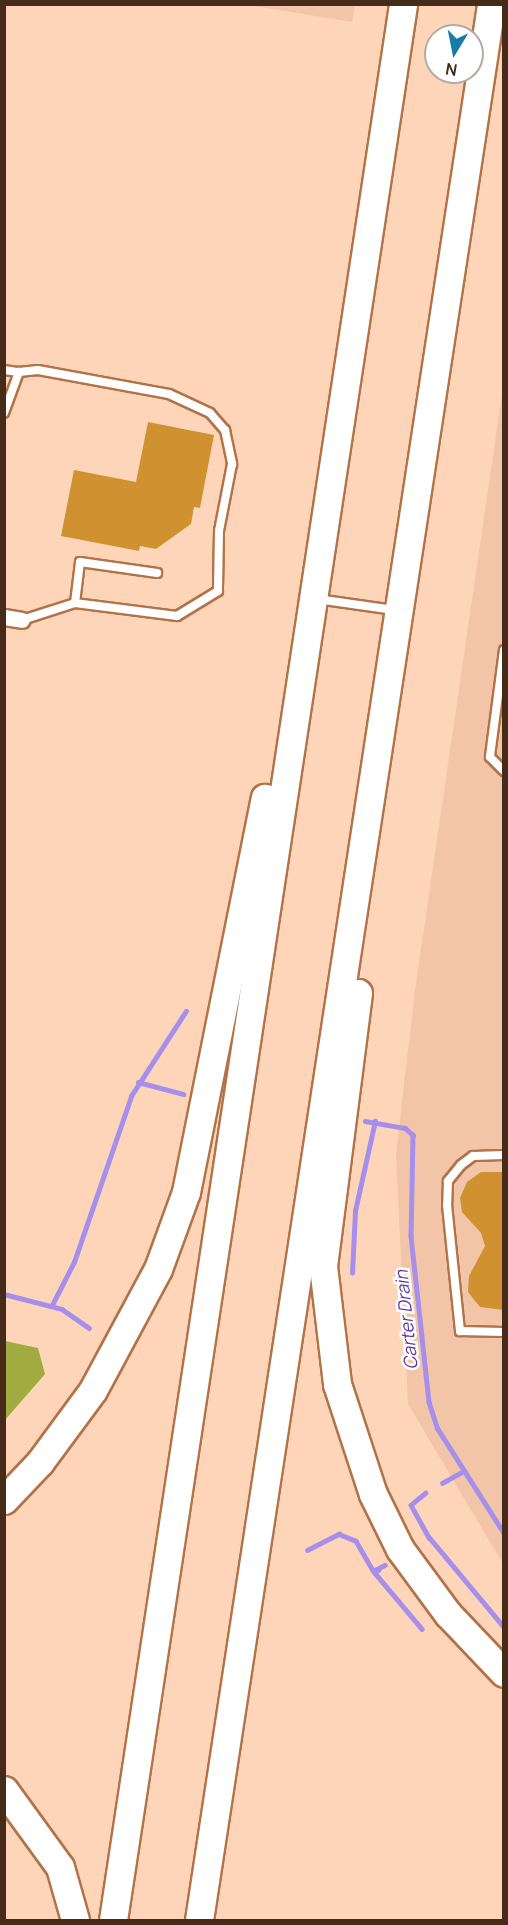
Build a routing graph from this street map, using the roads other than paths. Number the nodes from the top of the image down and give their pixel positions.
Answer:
1 (403, 4) edge
2 (491, 4) edge
3 (4, 370) edge
4 (19, 372) junction
5 (4, 413) edge
6 (157, 573) dead end
7 (312, 598) junction
8 (75, 603) junction
9 (399, 611) junction
10 (4, 617) edge
11 (22, 620) joint
12 (504, 650) edge
13 (387, 702) junction
14 (292, 731) junction
15 (504, 771) edge
16 (504, 1155) edge
17 (504, 1332) edge
18 (4, 1500) edge
19 (504, 1673) edge
20 (4, 1790) edge
21 (201, 1913) edge
22 (75, 1920) edge
23 (113, 1920) edge

1 - 7 highway
2 - 9 highway
3 - 4 lane
4 - 5 lane
4 - 8 lane
6 - 8 lane
7 - 9 lane
7 - 14 highway
8 - 11 lane
9 - 13 highway
10 - 11 street
12 - 15 lane
13 - 19 highway
13 - 21 highway
14 - 18 highway
14 - 23 highway
16 - 17 lane
20 - 22 highway

